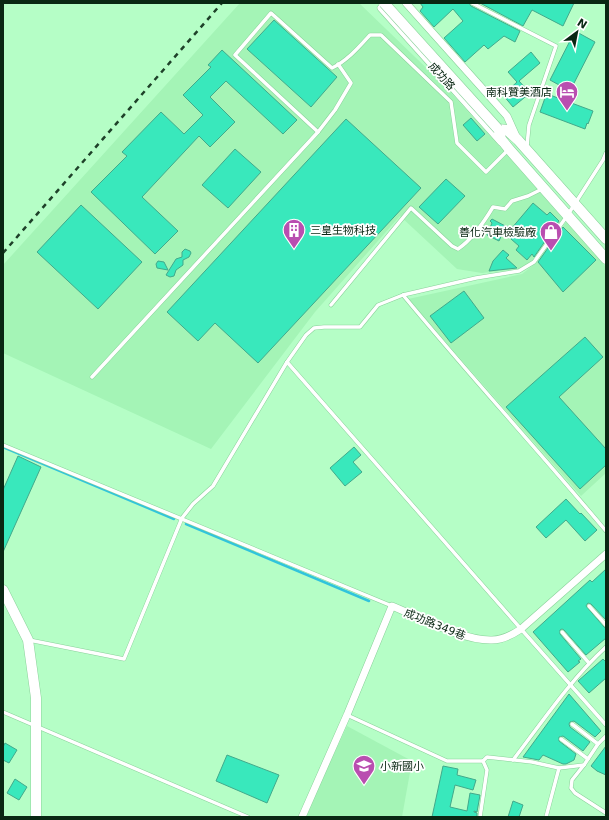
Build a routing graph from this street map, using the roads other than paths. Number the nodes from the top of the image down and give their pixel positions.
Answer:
1 (384, 3) edge
2 (388, 3) edge
3 (406, 3) edge
4 (472, 3) edge
5 (338, 64) junction
6 (498, 129) junction
7 (318, 132) junction
8 (518, 140) junction
9 (509, 149) junction
10 (526, 149) junction
11 (606, 153) edge
12 (544, 188) junction
13 (575, 205) junction
14 (568, 216) junction
15 (606, 239) edge
16 (606, 259) edge
17 (403, 295) junction
18 (331, 305) dead end
19 (287, 362) junction
20 (92, 377) dead end
21 (3, 444) edge
22 (182, 518) junction
23 (606, 531) edge
24 (606, 554) edge
25 (3, 590) edge
26 (392, 606) junction
27 (589, 606) dead end
28 (606, 625) edge
29 (521, 629) junction
30 (562, 632) dead end
31 (28, 640) junction
32 (606, 647) edge
33 (589, 663) junction
34 (570, 685) junction
35 (3, 712) edge
36 (347, 715) junction
37 (572, 724) dead end
38 (36, 725) junction
39 (606, 725) edge
40 (606, 736) edge
41 (561, 739) dead end
42 (598, 744) junction
43 (588, 759) junction
44 (513, 760) junction
45 (483, 761) junction
46 (584, 765) junction
47 (559, 768) junction
48 (606, 814) edge
49 (36, 817) edge
50 (248, 817) edge
51 (302, 817) edge
52 (480, 817) edge
53 (546, 817) edge

1 - 6 main road, bridge
2 - 9 street, 成功路
3 - 8 street, 成功路
4 - 10 lane
5 - 7 lane
5 - 7 lane
5 - 9 lane
6 - 8 main road, 成功路
6 - 9 main road, 成功路
7 - 20 lane
8 - 10 main road, 成功路
9 - 12 main road, 成功路
10 - 13 main road, 成功路
11 - 13 lane
12 - 14 main road, 成功路
12 - 18 lane
13 - 14 lane
13 - 15 main road, 成功路
14 - 16 main road, 成功路
14 - 17 lane
17 - 19 lane
17 - 23 lane
19 - 22 lane
19 - 29 lane
21 - 22 lane
22 - 26 lane
22 - 31 lane
24 - 29 street, 成功路349巷
25 - 31 main road
26 - 29 street, 成功路349巷
26 - 36 street, 成功路349巷
27 - 28 lane
29 - 34 lane
30 - 33 lane
31 - 38 main road
32 - 33 lane
33 - 34 lane
34 - 39 lane
34 - 44 lane
35 - 38 lane
36 - 45 lane
36 - 51 street, 成功路349巷
37 - 42 lane
38 - 49 main road
38 - 50 lane
40 - 42 lane
41 - 43 lane
42 - 43 lane
43 - 46 lane
44 - 45 lane
44 - 47 lane
45 - 52 lane
46 - 47 lane
46 - 48 lane
47 - 53 lane

